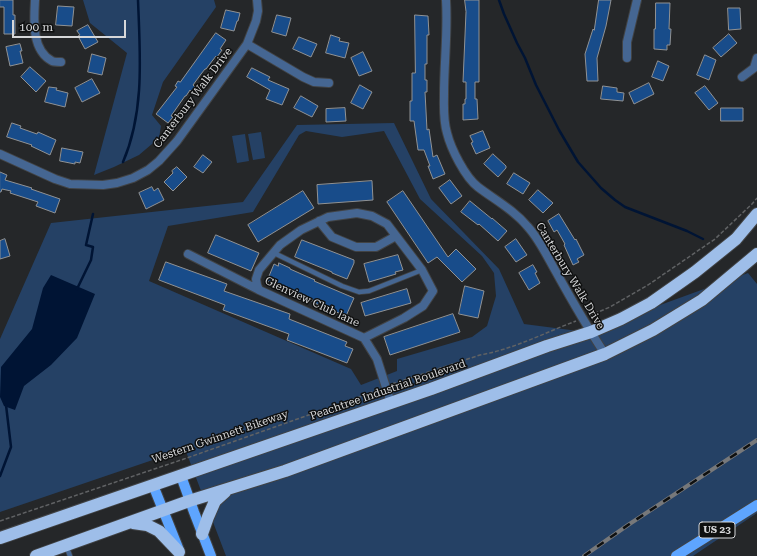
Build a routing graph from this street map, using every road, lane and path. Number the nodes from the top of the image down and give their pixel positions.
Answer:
1 (34, 0) edge
2 (257, 0) edge
3 (446, 0) edge
4 (637, 0) edge
5 (247, 44) junction
6 (627, 58) dead end
7 (757, 58) edge
8 (61, 62) dead end
9 (742, 77) dead end
10 (329, 83) dead end
11 (0, 154) edge
12 (757, 198) edge
13 (757, 214) edge
14 (319, 221) junction
15 (396, 236) junction
16 (274, 253) junction
17 (188, 254) dead end
18 (757, 254) edge
19 (422, 270) junction
20 (259, 290) junction
21 (582, 318) junction
22 (591, 332) junction
23 (364, 338) junction
24 (605, 354) junction
25 (386, 386) junction
26 (391, 403) junction
27 (181, 476) junction
28 (153, 485) junction
29 (229, 489) junction
30 (189, 501) junction
31 (757, 505) edge
32 (164, 511) junction
33 (0, 521) edge
34 (130, 523) junction
35 (202, 534) junction
36 (0, 538) edge
37 (68, 551) edge
38 (180, 554) edge
39 (36, 556) edge
40 (211, 556) edge
41 (676, 556) edge

1 - 8 street
2 - 5 street, Canterbury Walk Drive
3 - 21 street, Canterbury Walk Drive
4 - 6 street
5 - 10 street
5 - 11 street, Canterbury Walk Drive
7 - 9 street
12 - 21 path, Western Gwinnett Bikeway
13 - 22 highway, Peachtree Industrial Boulevard
14 - 15 street
14 - 15 street
14 - 16 street
15 - 19 street
16 - 19 lane
16 - 20 street
17 - 20 street, Glenview Club lane
18 - 24 highway
19 - 23 street
20 - 23 street, Glenview Club lane
21 - 22 street, Canterbury Walk Drive
21 - 25 path, Western Gwinnett Bikeway
22 - 24 street, Canterbury Walk Drive
22 - 26 highway, Peachtree Industrial Boulevard
23 - 25 street, Glenview Club lane
24 - 29 highway
25 - 26 street, Glenview Club lane
25 - 33 path, Western Gwinnett Bikeway
26 - 27 highway, Peachtree Industrial Boulevard
27 - 28 highway, Peachtree Industrial Boulevard
27 - 30 main road
28 - 32 main road
28 - 36 highway, Peachtree Industrial Boulevard
29 - 30 highway
29 - 35 highway
30 - 32 highway
30 - 35 main road
31 - 41 main road, US 23
32 - 34 highway
32 - 38 main road
34 - 37 highway
34 - 38 highway
35 - 40 main road
37 - 39 highway

